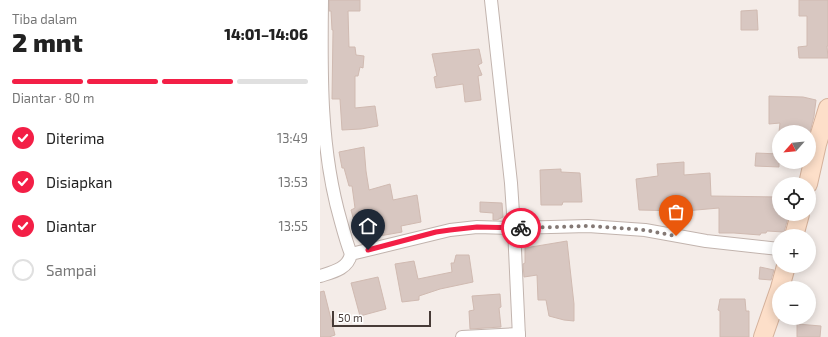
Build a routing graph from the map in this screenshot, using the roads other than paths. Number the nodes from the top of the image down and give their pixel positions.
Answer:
1 (322, 0) edge
2 (491, 0) edge
3 (828, 108) edge
4 (810, 177) edge
5 (514, 228) junction
6 (772, 249) edge
7 (351, 254) junction
8 (320, 276) edge
9 (772, 311) edge
10 (519, 335) edge
11 (462, 337) edge
12 (763, 337) edge

1 - 7 street
2 - 5 street
3 - 4 street
5 - 6 street
5 - 7 street
5 - 10 street
7 - 8 street
9 - 12 street
10 - 11 street

